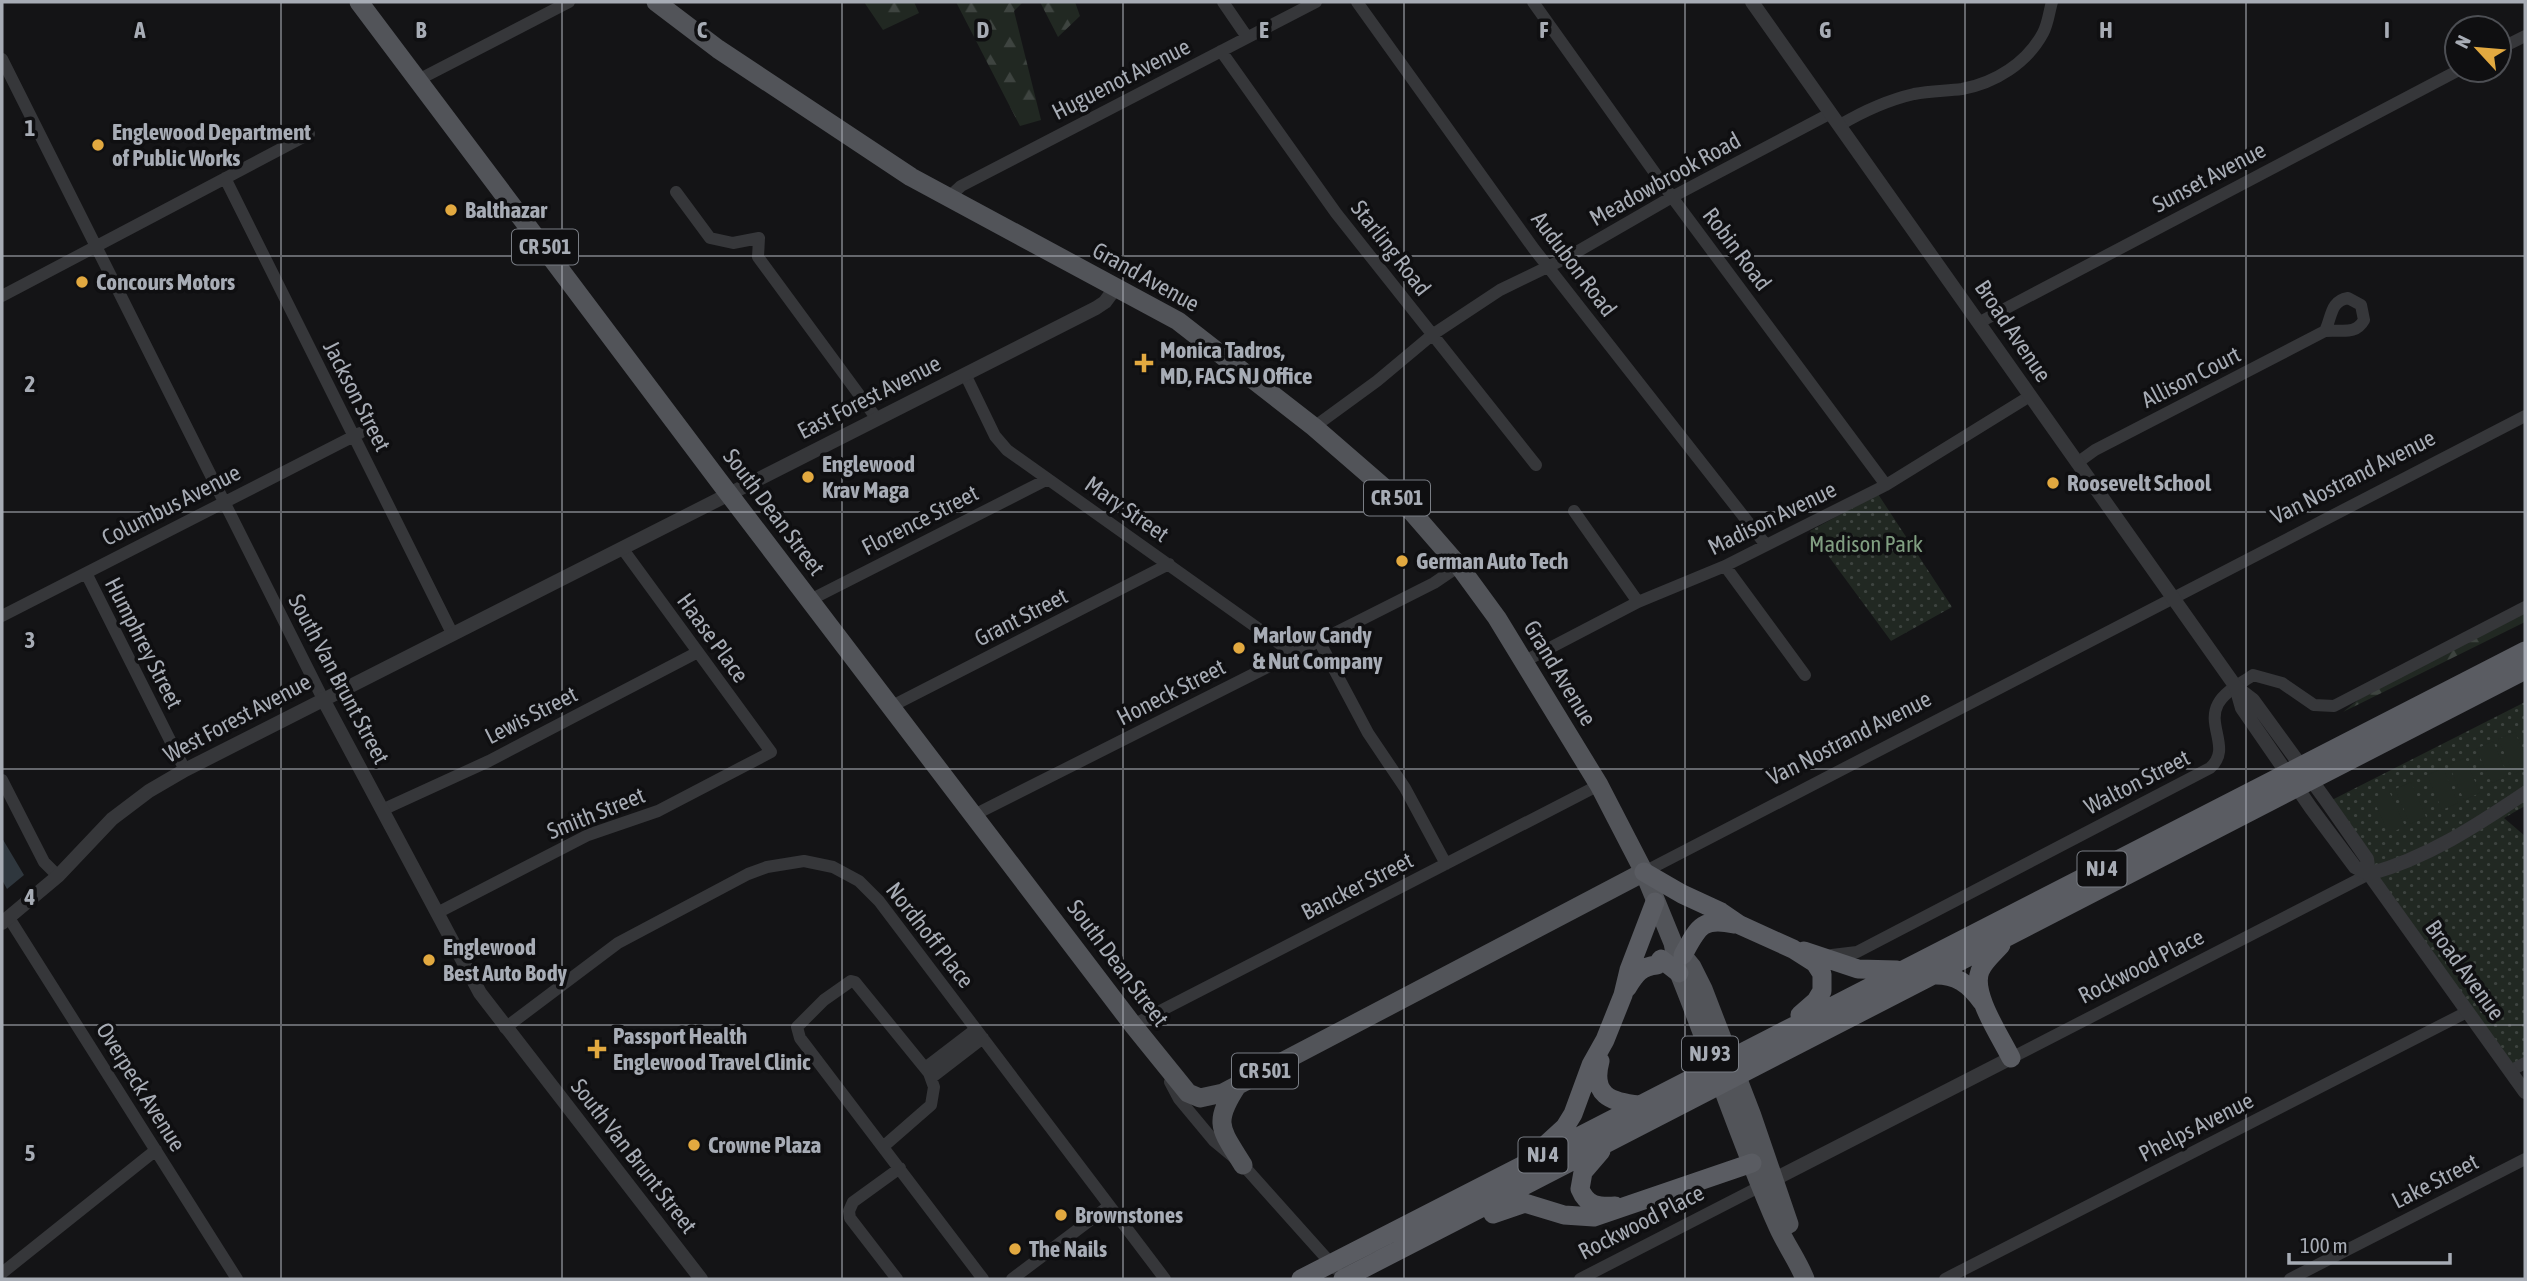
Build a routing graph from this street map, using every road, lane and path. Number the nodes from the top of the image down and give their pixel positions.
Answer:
1 (359, 2) edge
2 (569, 2) edge
3 (656, 2) edge
4 (1223, 2) edge
5 (1316, 2) edge
6 (1357, 2) edge
7 (1533, 2) edge
8 (1752, 2) edge
9 (2052, 2) edge
10 (1247, 37) junction
11 (1221, 51) junction
12 (2, 59) edge
13 (2443, 78) edge
14 (418, 80) junction
15 (1835, 119) junction
16 (309, 134) dead end
17 (225, 178) junction
18 (676, 192) dead end
19 (1672, 197) junction
20 (948, 198) junction
21 (95, 247) junction
22 (1548, 266) junction
23 (1116, 287) junction
24 (2, 296) edge
25 (1980, 322) junction
26 (2325, 331) dead end
27 (1432, 335) junction
28 (965, 374) junction
29 (2030, 396) junction
30 (2525, 416) edge
31 (877, 419) junction
32 (1314, 427) junction
33 (357, 434) junction
34 (2077, 463) junction
35 (1536, 465) dead end
36 (1048, 479) junction
37 (1886, 485) junction
38 (729, 494) junction
39 (222, 502) junction
40 (1574, 511) dead end
41 (637, 541) joint
42 (1766, 545) junction
43 (622, 548) junction
44 (1169, 565) junction
45 (1459, 566) junction
46 (1725, 566) junction
47 (86, 573) junction
48 (2173, 598) junction
49 (810, 600) junction
50 (1638, 602) junction
51 (2525, 607) edge
52 (2, 616) edge
53 (453, 633) junction
54 (1319, 641) junction
55 (2525, 651) edge
56 (698, 652) junction
57 (1294, 654) junction
58 (1525, 661) junction
59 (2525, 670) edge
60 (1805, 675) dead end
61 (2236, 687) junction
62 (323, 699) junction
63 (892, 706) junction
64 (771, 752) joint
65 (2317, 767) junction
66 (185, 770) junction
67 (2, 780) edge
68 (1599, 785) junction
69 (2284, 785) junction
70 (2525, 793) edge
71 (382, 810) junction
72 (974, 814) junction
73 (1446, 864) junction
74 (1644, 872) junction
75 (2369, 874) junction
76 (52, 881) junction
77 (1655, 902) junction
78 (437, 913) junction
79 (10, 917) edge
80 (1740, 925) junction
81 (2011, 935) junction
82 (1793, 949) junction
83 (1820, 955) junction
84 (1678, 957) junction
85 (1902, 970) junction
86 (1933, 975) junction
87 (1623, 995) junction
88 (1984, 1006) junction
89 (2466, 1012) junction
90 (1133, 1025) junction
91 (505, 1028) junction
92 (1784, 1030) junction
93 (980, 1034) junction
94 (1605, 1040) junction
95 (1153, 1049) junction
96 (2011, 1058) junction
97 (2525, 1063) edge
98 (2510, 1071) junction
99 (928, 1073) junction
100 (1237, 1086) junction
101 (1697, 1086) junction
102 (2525, 1093) edge
103 (1195, 1097) joint
104 (1639, 1105) junction
105 (1609, 1142) junction
106 (884, 1146) junction
107 (156, 1150) junction
108 (2525, 1159) edge
109 (1752, 1163) junction
110 (1243, 1165) junction
111 (1521, 1166) junction
112 (900, 1168) junction
113 (1768, 1183) junction
114 (1623, 1205) junction
115 (1109, 1206) junction
116 (1433, 1232) junction
117 (1349, 1271) edge
118 (2, 1273) edge
119 (237, 1279) edge
120 (701, 1279) edge
121 (897, 1279) edge
122 (983, 1279) edge
123 (1012, 1279) edge
124 (1165, 1279) edge
125 (1301, 1279) edge
126 (1580, 1279) edge
127 (1805, 1279) edge
128 (1945, 1279) edge
129 (2290, 1279) edge

1 - 14 main road, South Dean Street / CR 501
2 - 14 street
3 - 20 main road, Grand Avenue / CR 501
4 - 10 street
5 - 10 street, Huguenot Avenue
6 - 22 street, Audubon Road
7 - 19 street, Robin Road
8 - 15 street, Broad Avenue
9 - 15 street, Meadowbrook Road
10 - 11 street, Huguenot Avenue
11 - 20 street, Huguenot Avenue
11 - 27 street, Starling Road
12 - 21 street, South Van Brunt Street
13 - 25 street, Sunset Avenue
14 - 38 main road, South Dean Street / CR 501
15 - 19 street, Meadowbrook Road
15 - 25 street, Broad Avenue
16 - 17 street
17 - 21 street
17 - 33 street, Jackson Street
18 - 31 street
19 - 22 street, Meadowbrook Road
19 - 37 street, Robin Road
20 - 23 main road, Grand Avenue / CR 501
21 - 24 street
21 - 39 street, South Van Brunt Street
22 - 27 street, Meadowbrook Road
22 - 42 street, Audubon Road
23 - 28 street, East Forest Avenue
23 - 32 main road, Grand Avenue / CR 501
25 - 29 street, Broad Avenue
26 - 34 street, Allison Court
27 - 32 street, Meadowbrook Road
27 - 35 street, Starling Road
28 - 31 street, East Forest Avenue
28 - 36 street, Mary Street
29 - 34 street, Broad Avenue
29 - 37 street, Madison Avenue
30 - 48 street, Van Nostrand Avenue
31 - 38 street, East Forest Avenue
32 - 45 main road, Grand Avenue / CR 501
33 - 39 street, Columbus Avenue
33 - 53 street, Jackson Street
34 - 48 street, Broad Avenue
36 - 44 street, Mary Street
36 - 49 street, Florence Street
37 - 42 street, Madison Avenue
38 - 41 street, East Forest Avenue
38 - 49 main road, South Dean Street / CR 501
39 - 47 street, Columbus Avenue
39 - 62 street, South Van Brunt Street
40 - 50 street
41 - 43 street, West Forest Avenue
42 - 46 street, Madison Avenue
43 - 53 street, West Forest Avenue
43 - 56 street, Haase Place
44 - 57 street, Mary Street
44 - 63 street, Grant Street
45 - 54 street, Honeck Street
45 - 58 main road, Grand Avenue / CR 501
46 - 50 street, Madison Avenue
46 - 60 street
47 - 52 street, Columbus Avenue
47 - 66 street, Humphrey Street
48 - 61 street, Broad Avenue
48 - 74 street, Van Nostrand Avenue
49 - 63 main road, South Dean Street / CR 501
50 - 58 street, Madison Avenue
51 - 61 street
53 - 62 street, West Forest Avenue
54 - 57 street, Honeck Street
54 - 73 street
55 - 65 highway, NJ 4
56 - 64 street, Haase Place
56 - 71 street, Lewis Street
57 - 72 street, Honeck Street
58 - 68 main road, Grand Avenue / CR 501
59 - 65 highway, NJ 4
61 - 75 street, Broad Avenue
61 - 83 street, Walton Street
62 - 66 street, West Forest Avenue
62 - 71 street, South Van Brunt Street
63 - 72 main road, South Dean Street / CR 501
64 - 78 street, Smith Street
65 - 69 highway, NJ 4
66 - 76 street, West Forest Avenue
67 - 76 street
68 - 73 street, Bancker Street
68 - 74 main road, Grand Avenue / CR 501
69 - 81 highway, NJ 4
69 - 85 highway, NJ 4
70 - 75 street, Rockwood Place
71 - 78 street, South Van Brunt Street
72 - 90 main road, South Dean Street / CR 501
73 - 90 street, Bancker Street
74 - 77 main road, Grand Avenue / NJ 93
74 - 80 highway
74 - 100 main road, Van Nostrand Avenue / CR 501
75 - 89 street, Broad Avenue
75 - 96 street, Rockwood Place
76 - 79 street, West Forest Avenue
77 - 84 main road, Grand Avenue / NJ 93
77 - 87 highway
78 - 91 street, South Van Brunt Street
79 - 107 street, Overpeck Avenue
80 - 82 highway
80 - 84 highway
81 - 86 highway, NJ 4
81 - 88 highway
82 - 83 highway
82 - 92 highway
83 - 85 highway
84 - 87 highway
84 - 109 main road, Grand Avenue / NJ 93
84 - 113 main road, Grand Avenue / NJ 93
85 - 92 highway, NJ 4
86 - 88 highway
86 - 101 highway, NJ 4
87 - 94 highway
88 - 96 highway
89 - 98 street, Broad Avenue
89 - 128 street, Phelps Avenue
90 - 95 main road, South Dean Street / CR 501
91 - 93 street, Nordhoff Place
91 - 120 street, South Van Brunt Street
92 - 101 highway, NJ 4
93 - 99 street
93 - 115 street, Nordhoff Place
94 - 104 highway
94 - 111 highway
95 - 103 main road, South Dean Street / CR 501
95 - 110 street, South Dean Street
96 - 113 street, Rockwood Place
97 - 98 street
98 - 102 street, Broad Avenue
99 - 106 street
99 - 106 street
100 - 103 main road, Van Nostrand Avenue / CR 501
100 - 110 main road
101 - 104 highway, NJ 4
101 - 105 highway, NJ 4
104 - 111 highway, NJ 4
105 - 114 highway
105 - 116 highway, NJ 4
106 - 112 street
107 - 118 street
107 - 119 street, Overpeck Avenue
108 - 129 street, Lake Street
109 - 113 main road, Grand Avenue / NJ 93
109 - 114 highway
110 - 117 street, South Dean Street
111 - 117 highway, NJ 4
112 - 121 street
112 - 122 street
113 - 126 street, Rockwood Place
113 - 127 main road, Grand Avenue / NJ 93
114 - 116 highway
115 - 123 street
115 - 124 street, Nordhoff Place
116 - 117 highway, NJ 4
117 - 125 highway, NJ 4

